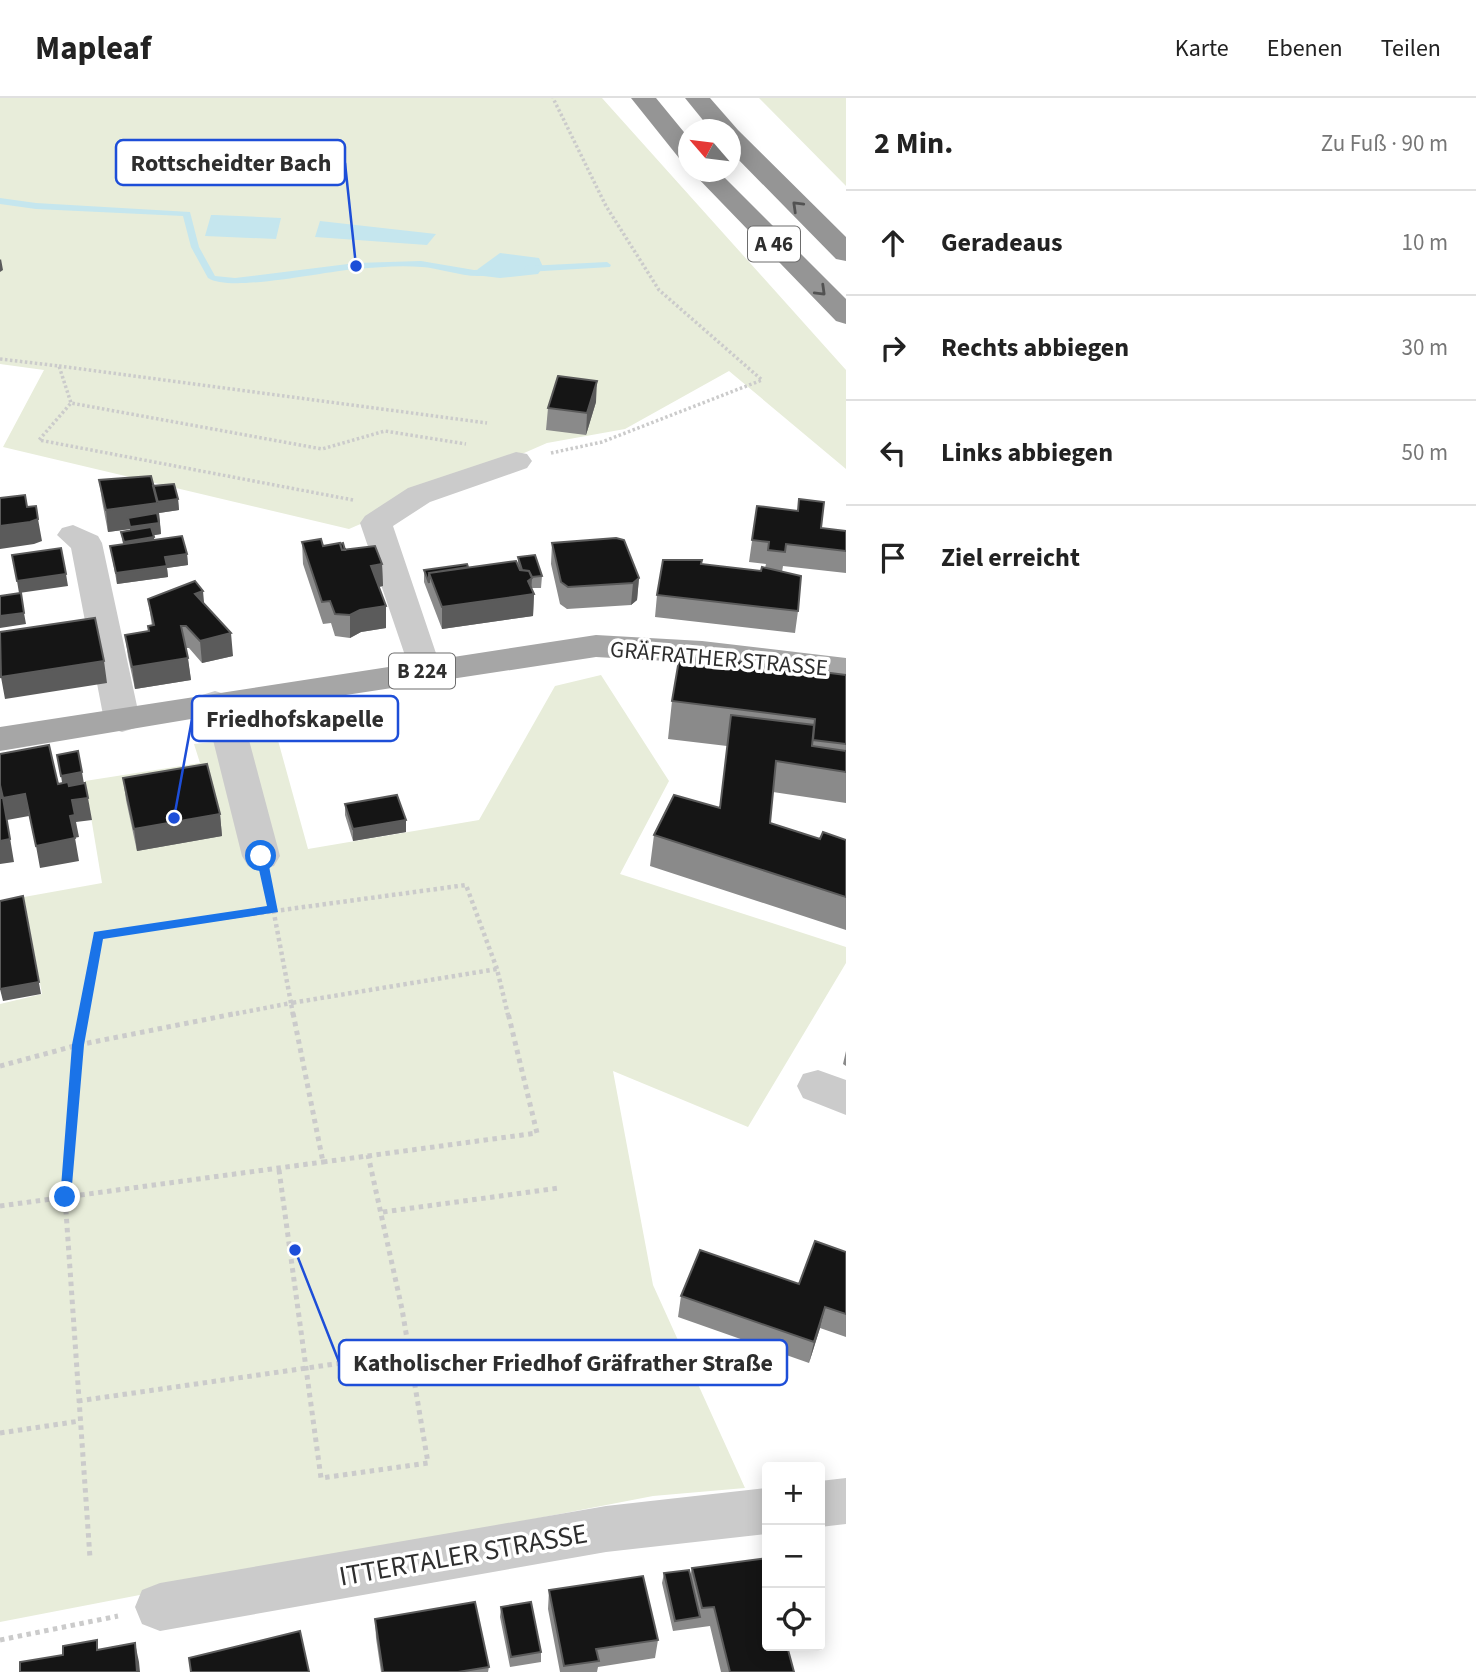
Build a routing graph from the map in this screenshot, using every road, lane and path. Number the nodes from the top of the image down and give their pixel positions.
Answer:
1 (553, 98) edge
2 (643, 98) edge
3 (697, 98) edge
4 (715, 119) edge
5 (678, 141) edge
6 (741, 147) edge
7 (715, 182) edge
8 (846, 253) edge
9 (846, 314) edge
10 (0, 359) edge
11 (59, 366) junction
12 (71, 402) junction
13 (487, 423) dead end
14 (516, 461) junction
15 (376, 523) junction
16 (73, 535) dead end
17 (846, 669) edge
18 (425, 671) junction
19 (215, 703) junction
20 (122, 720) junction
21 (0, 739) edge
22 (261, 856) joint
23 (274, 909) junction
24 (498, 969) junction
25 (291, 1003) junction
26 (78, 1045) junction
27 (0, 1066) edge
28 (368, 1155) junction
29 (323, 1163) junction
30 (279, 1170) junction
31 (559, 1188) dead end
32 (65, 1197) junction
33 (0, 1206) edge
34 (383, 1212) junction
35 (411, 1353) junction
36 (307, 1370) junction
37 (78, 1401) junction
38 (80, 1421) junction
39 (0, 1433) edge
40 (846, 1501) edge
41 (825, 1503) edge
42 (762, 1512) edge
43 (90, 1558) dead end
44 (160, 1607) joint
45 (0, 1640) edge

1 - 14 path
2 - 5 highway
3 - 4 highway
8 -> 6 highway, A 46
7 -> 9 highway, A 46
10 - 11 path
11 - 12 path
11 - 13 path
12 - 14 path
12 - 15 path
14 - 15 street
15 - 18 street
16 - 20 street
17 - 18 main road, GRÄFRATHER STRASSE / B 224
18 - 19 main road, GRÄFRATHER STRASSE / B 224
19 - 20 main road, GRÄFRATHER STRASSE / B 224
19 - 22 street
20 - 21 main road, GRÄFRATHER STRASSE / B 224
22 - 23 path
23 - 24 path
23 - 25 path
23 - 26 path
24 - 25 path
24 - 28 path
25 - 26 path
25 - 29 path
26 - 27 path
26 - 32 path
28 - 29 path
28 - 34 path
29 - 30 path
30 - 32 path
30 - 36 path
31 - 34 path
32 - 33 path
32 - 37 path
34 - 35 path
35 - 36 path
35 - 36 path
36 - 37 path
37 - 38 path
38 - 39 path
38 - 43 path
40 - 41 street
42 - 44 street, ITTERTALER STRASSE
44 - 45 path

